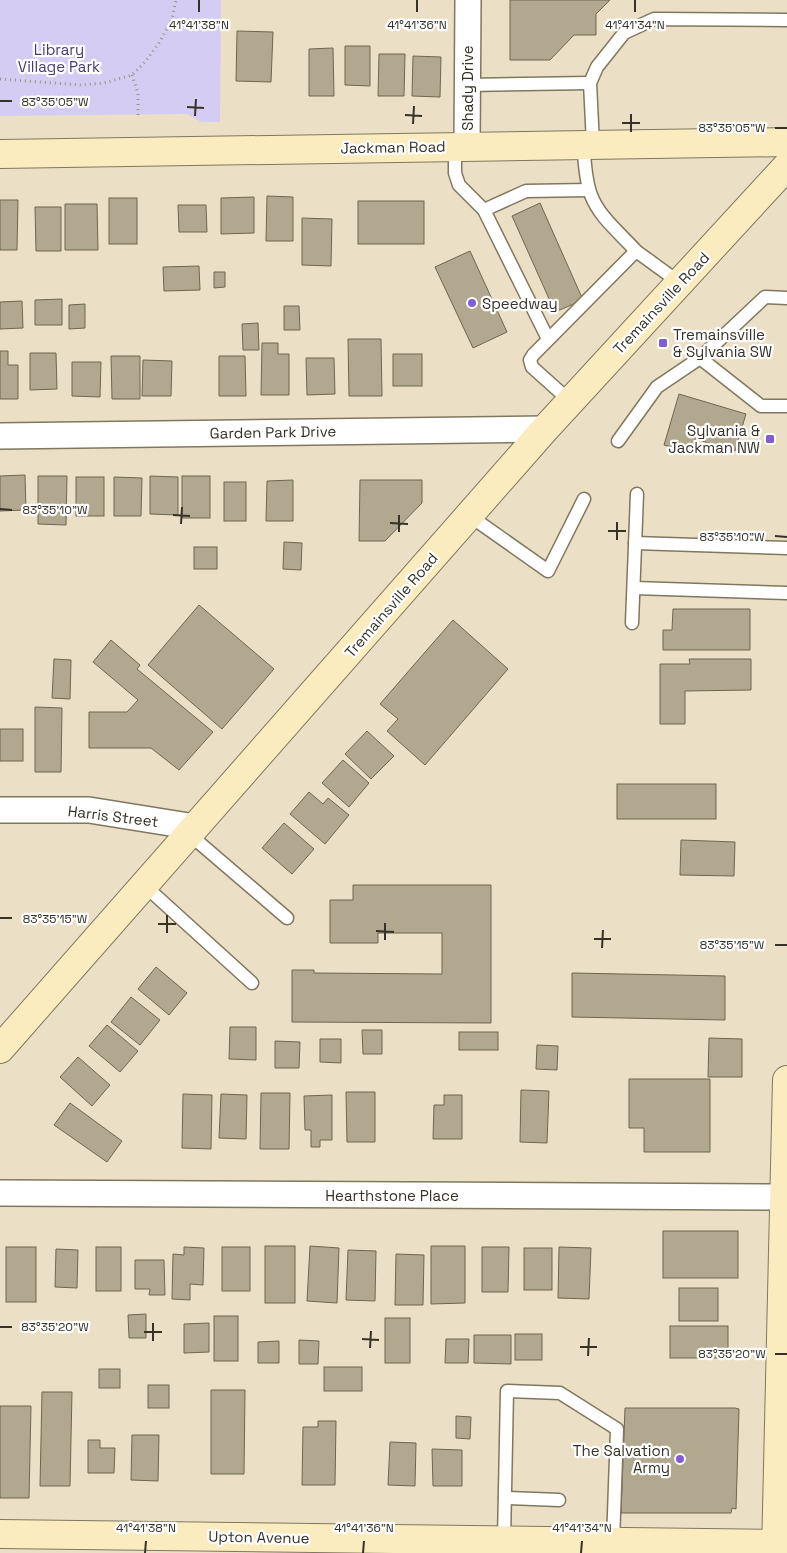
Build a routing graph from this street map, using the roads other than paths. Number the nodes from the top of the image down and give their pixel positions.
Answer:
1 (468, 0) edge
2 (787, 20) edge
3 (590, 83) junction
4 (467, 85) junction
5 (787, 142) edge
6 (588, 144) junction
7 (461, 146) junction
8 (0, 154) edge
9 (787, 166) edge
10 (590, 190) junction
11 (484, 210) junction
12 (636, 251) junction
13 (680, 283) junction
14 (787, 298) edge
15 (548, 339) junction
16 (700, 358) junction
17 (571, 402) junction
18 (787, 406) edge
19 (546, 429) junction
20 (0, 436) edge
21 (618, 441) dead end
22 (637, 494) dead end
23 (584, 499) dead end
24 (470, 516) junction
25 (635, 543) junction
26 (787, 548) edge
27 (634, 588) junction
28 (787, 593) edge
29 (632, 623) dead end
30 (0, 810) edge
31 (192, 831) junction
32 (144, 885) junction
33 (287, 918) dead end
34 (252, 983) dead end
35 (0, 1049) edge
36 (787, 1080) edge
37 (0, 1193) edge
38 (784, 1197) junction
39 (785, 1292) edge
40 (784, 1365) edge
41 (505, 1498) junction
42 (559, 1500) dead end
43 (0, 1534) edge
44 (504, 1540) junction
45 (613, 1542) junction
46 (575, 1547) edge
47 (780, 1547) edge

1 - 4 street, Shady Drive
2 - 3 lane
3 - 4 lane
3 - 6 lane
4 - 7 street, Shady Drive
5 - 6 street, Jackman Road
6 - 7 street, Jackman Road
6 - 10 lane
7 - 8 street, Jackman Road
7 - 11 lane
9 - 13 street, Tremainsville Road
10 - 11 lane
10 - 12 lane
11 - 15 lane
12 - 13 lane
12 - 15 lane
13 - 17 street, Tremainsville Road
14 - 16 lane
15 - 17 lane
16 - 18 lane
16 - 21 lane
17 - 19 street, Tremainsville Road
19 - 20 street, Garden Park Drive
19 - 24 street, Tremainsville Road
22 - 25 lane
23 - 24 lane
24 - 31 street, Tremainsville Road
25 - 26 lane
25 - 27 lane
27 - 28 lane
27 - 29 lane
30 - 31 street, Harris Street
31 - 32 street, Tremainsville Road
31 - 33 lane
32 - 34 lane
32 - 35 street, Tremainsville Road
36 - 38 street
37 - 38 street, Hearthstone Place
38 - 39 street
39 - 40 street
40 - 47 street
41 - 42 lane
41 - 44 lane
41 - 45 lane
43 - 44 street, Upton Avenue
44 - 46 street, Upton Avenue
45 - 46 street, Upton Avenue
45 - 47 street, Upton Avenue

